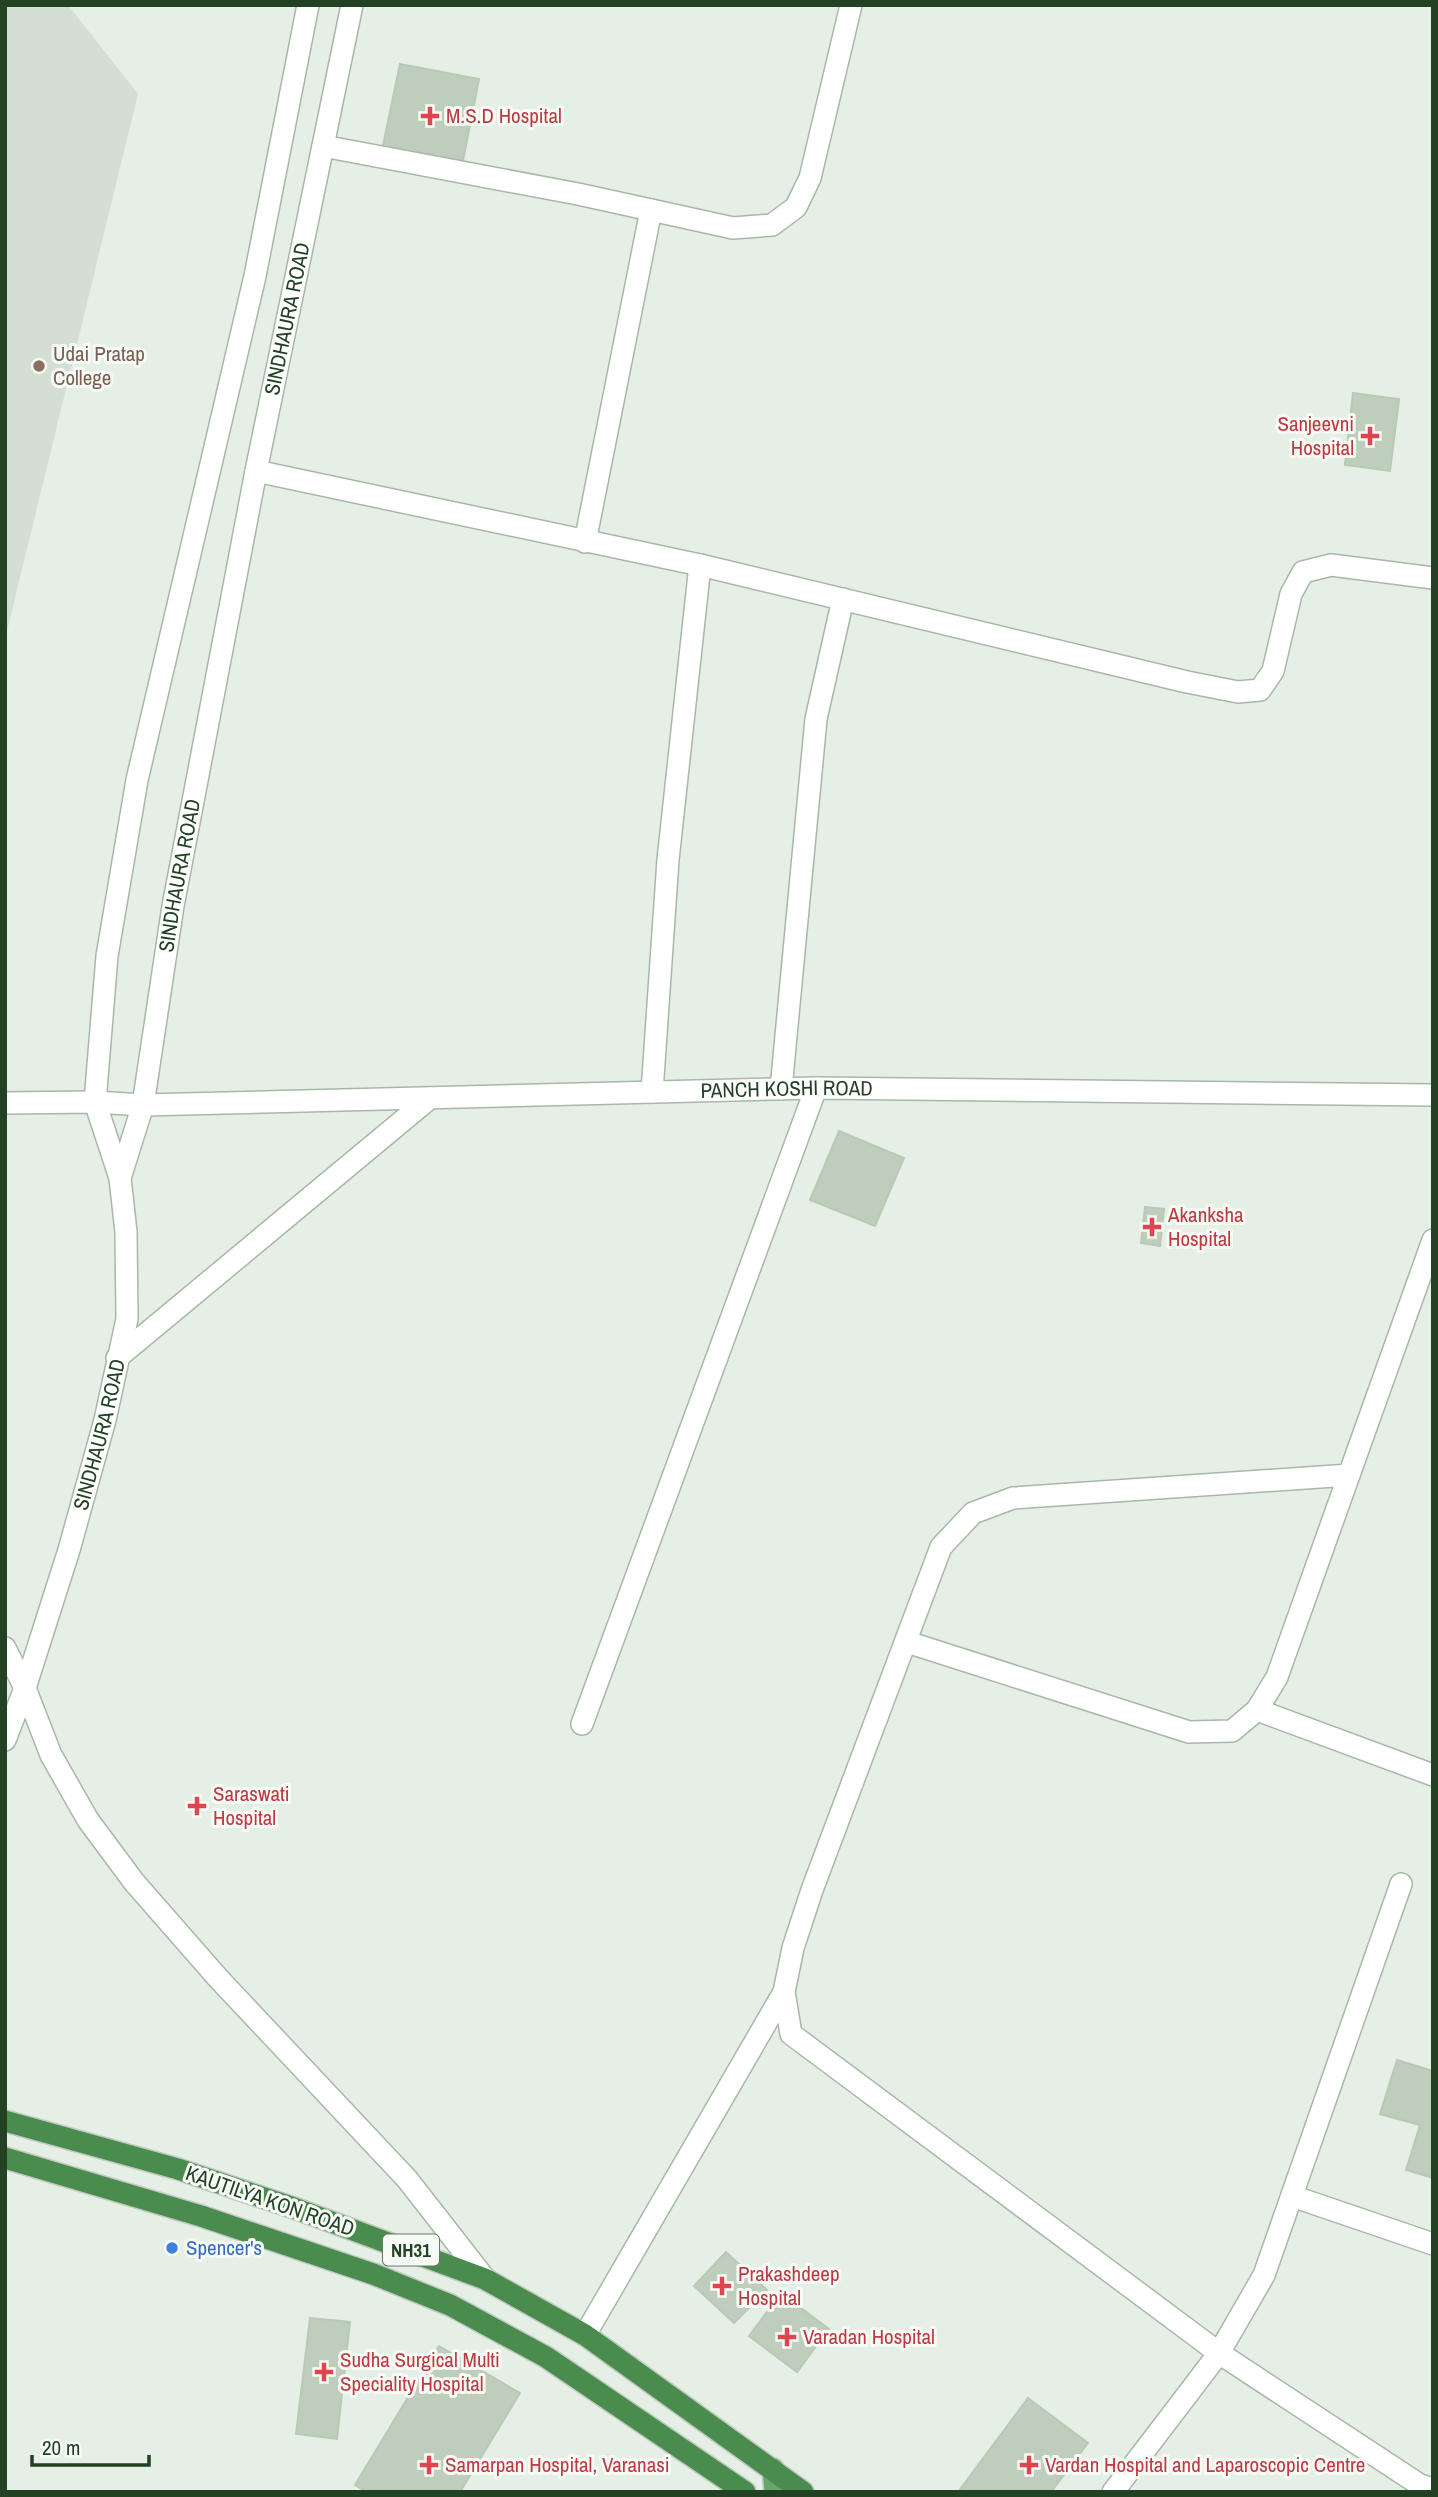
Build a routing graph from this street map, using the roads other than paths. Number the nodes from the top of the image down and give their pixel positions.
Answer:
1 (308, 5) edge
2 (352, 5) edge
3 (851, 5) edge
4 (323, 146) junction
5 (651, 209) junction
6 (256, 471) junction
7 (585, 542) junction
8 (700, 565) junction
9 (1433, 578) edge
10 (843, 599) junction
11 (816, 1088) junction
12 (781, 1089) junction
13 (652, 1092) junction
14 (1433, 1095) edge
15 (430, 1098) junction
16 (95, 1102) junction
17 (5, 1103) edge
18 (143, 1105) junction
19 (120, 1178) junction
20 (1433, 1240) edge
21 (117, 1358) junction
22 (1349, 1475) junction
23 (907, 1642) junction
24 (5, 1648) edge
25 (25, 1688) junction
26 (1257, 1710) junction
27 (582, 1724) dead end
28 (5, 1740) edge
29 (1433, 1775) edge
30 (1401, 1884) dead end
31 (784, 1992) junction
32 (5, 2120) edge
33 (5, 2158) edge
34 (1292, 2196) junction
35 (1433, 2244) edge
36 (485, 2278) junction
37 (585, 2334) junction
38 (1219, 2353) junction
39 (773, 2469) junction
40 (1433, 2489) edge
41 (745, 2492) edge
42 (775, 2492) edge
43 (803, 2492) edge
44 (1113, 2492) edge

1 - 16 street
2 - 4 street, SINDHAURA ROAD
3 - 5 street
4 - 5 street
4 - 6 street, SINDHAURA ROAD
5 - 7 street
6 - 7 street
6 - 18 street, SINDHAURA ROAD
7 - 8 street
8 - 10 street
8 - 13 street
9 - 10 street
10 - 12 street
11 - 12 street, PANCH KOSHI ROAD
11 - 14 street, PANCH KOSHI ROAD
11 - 27 street
12 - 13 street, PANCH KOSHI ROAD
13 - 15 street, PANCH KOSHI ROAD
15 - 18 street, PANCH KOSHI ROAD
15 - 21 street
16 - 17 street, PANCH KOSHI ROAD
16 - 18 street, PANCH KOSHI ROAD
16 - 19 street
18 - 19 street, SINDHAURA ROAD
19 - 21 street, SINDHAURA ROAD
20 - 22 street
21 - 25 street, SINDHAURA ROAD
22 - 23 street
22 - 26 street
23 - 26 street
23 - 31 street
24 - 25 street
25 - 28 street, SINDHAURA ROAD
25 - 36 street
26 - 29 street
30 - 34 street
31 - 37 street
31 - 38 street
32 - 36 highway, KAUTILYA KON ROAD / NH31
33 - 41 highway, KAUTILYA KON ROAD / NH31
34 - 35 street
34 - 38 street
36 - 37 highway, KAUTILYA KON ROAD / NH31
37 - 39 highway, KAUTILYA KON ROAD / NH31
38 - 40 street
38 - 44 street
39 - 42 main road
39 - 43 highway, KAUTILYA KON ROAD / NH31

